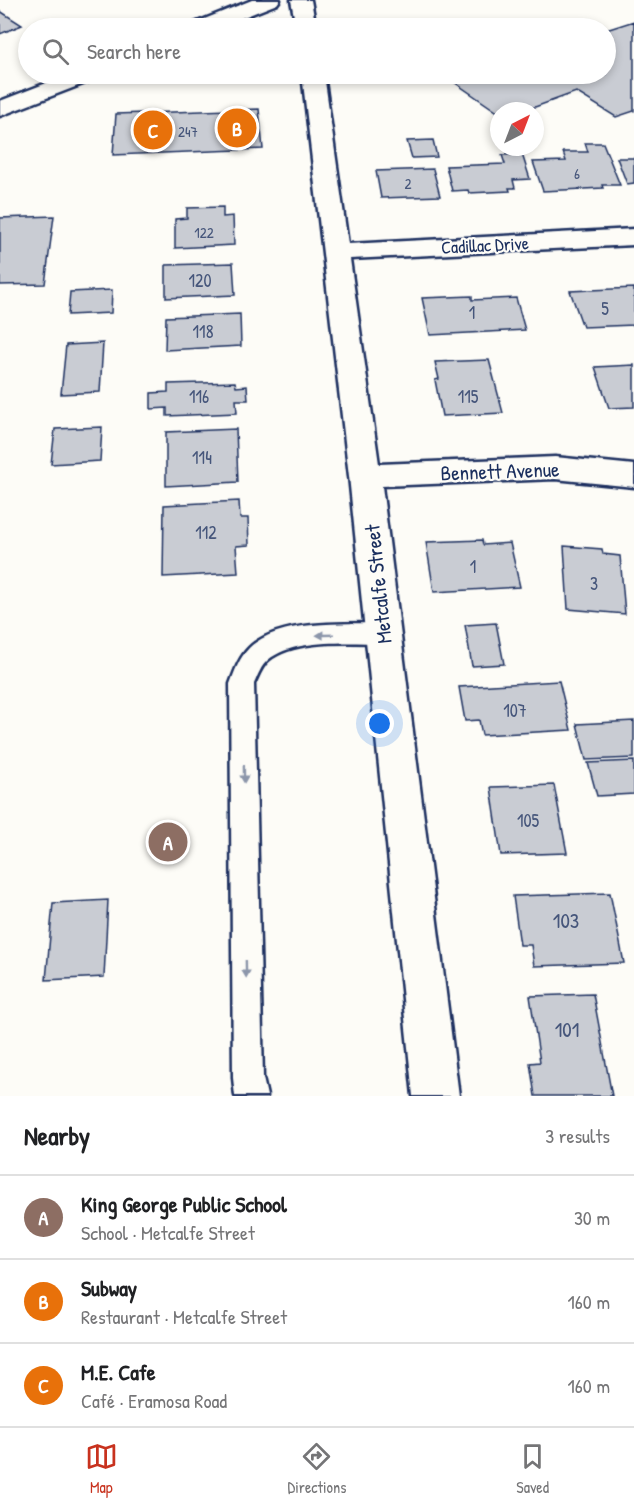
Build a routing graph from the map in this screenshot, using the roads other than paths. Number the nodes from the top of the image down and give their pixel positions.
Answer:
1 (270, 0) edge
2 (302, 0) edge
3 (224, 18) edge
4 (305, 18) edge
5 (63, 84) edge
6 (314, 84) edge
7 (0, 109) edge
8 (634, 237) edge
9 (336, 252) junction
10 (365, 476) junction
11 (634, 476) edge
12 (383, 633) junction
13 (251, 1096) edge
14 (436, 1096) edge

1 - 3 street
2 - 4 street
5 - 7 street
6 - 9 street, Metcalfe Street
8 - 9 street, Cadillac Drive
9 - 10 street, Metcalfe Street
10 - 11 street, Bennett Avenue
10 - 12 street, Metcalfe Street
12 -> 13 lane
12 - 14 street, Metcalfe Street

